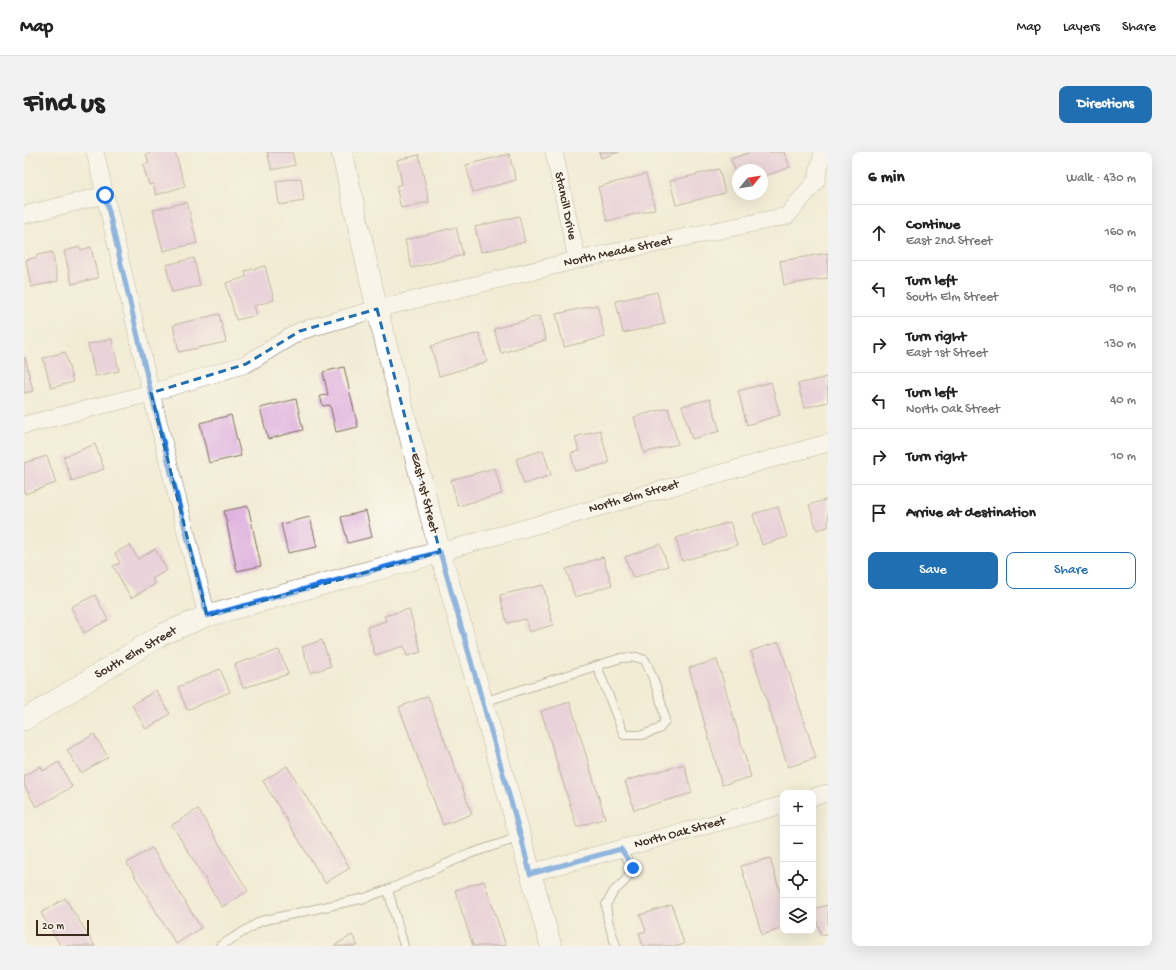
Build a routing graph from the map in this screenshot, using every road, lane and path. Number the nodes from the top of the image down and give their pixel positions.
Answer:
1 (95, 152) edge
2 (342, 152) edge
3 (554, 152) edge
4 (823, 152) edge
5 (105, 195) junction
6 (24, 214) edge
7 (577, 260) junction
8 (377, 309) junction
9 (151, 393) junction
10 (24, 425) edge
11 (828, 443) edge
12 (440, 552) junction
13 (207, 616) junction
14 (597, 666) junction
15 (483, 703) junction
16 (26, 715) edge
17 (828, 793) edge
18 (816, 796) edge
19 (780, 806) edge
20 (521, 837) junction
21 (621, 849) junction
22 (530, 874) junction
23 (388, 890) junction
24 (220, 946) edge
25 (404, 946) edge
26 (551, 946) edge
27 (616, 946) edge

1 - 5 street
2 - 8 street, East 1st Street
3 - 7 street, Stancill Drive
4 - 7 street, North Meade Street
5 - 6 street
5 - 9 street
7 - 8 street, North Meade Street
8 - 9 street, North Meade Street
8 - 12 street, East 1st Street
9 - 10 street, North Meade Street
9 - 13 street
11 - 12 street, North Elm Street
12 - 13 street, South Elm Street
12 - 15 street, East 1st Street
13 - 16 street, South Elm Street
14 - 14 lane
14 - 15 lane
15 - 20 street, East 1st Street
17 - 18 street
19 - 21 street, North Oak Street
20 - 22 street, East 1st Street
20 - 23 lane
21 - 22 street, North Oak Street
21 - 27 lane
22 - 26 street, East 1st Street
23 - 24 lane
23 - 25 lane

